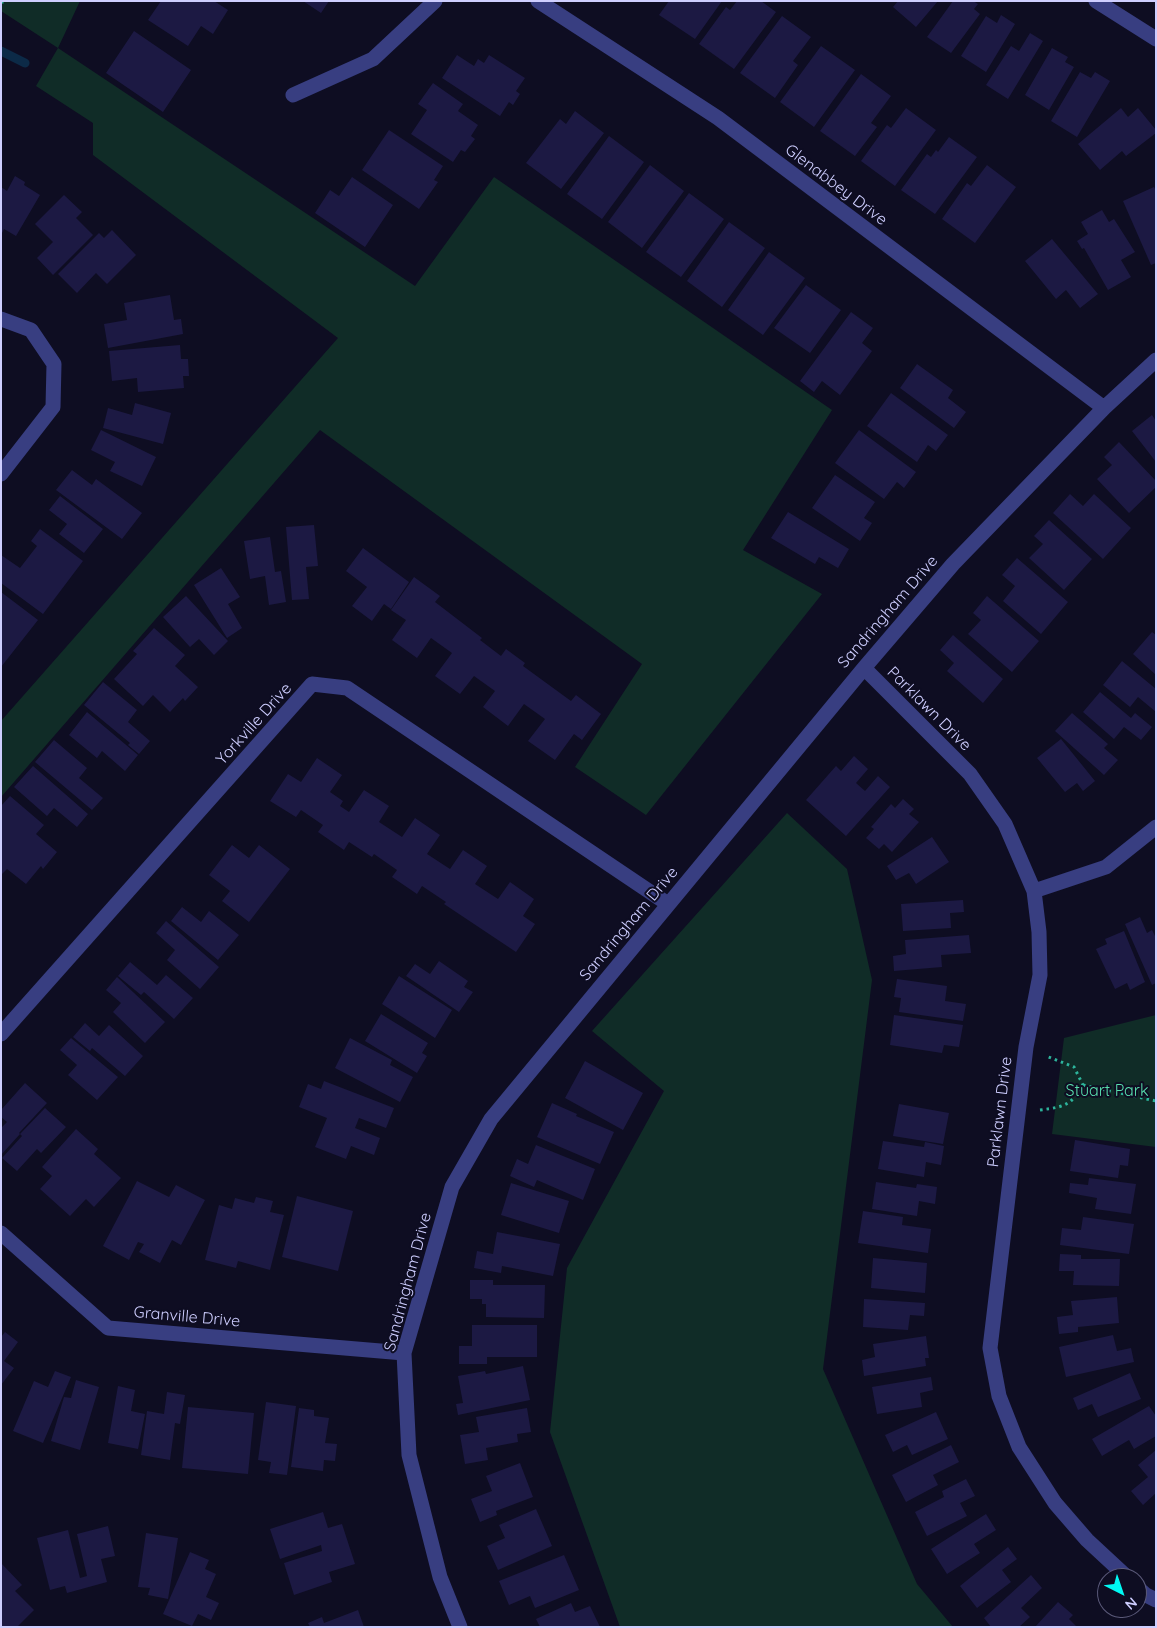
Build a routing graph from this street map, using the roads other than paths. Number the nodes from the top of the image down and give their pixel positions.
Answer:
1 (435, 1) edge
2 (538, 1) edge
3 (1096, 1) edge
4 (1156, 39) edge
5 (293, 95) dead end
6 (1, 318) edge
7 (1156, 360) edge
8 (1104, 408) junction
9 (1, 474) edge
10 (864, 668) junction
11 (1156, 827) edge
12 (1034, 891) junction
13 (668, 904) junction
14 (1, 1034) edge
15 (1, 1233) edge
16 (404, 1353) junction
17 (1117, 1568) edge
18 (460, 1627) edge

1 - 5 street
2 - 8 street, Glenabbey Drive
3 - 4 street
6 - 9 street
7 - 8 street, Sandringham Drive
8 - 10 street, Sandringham Drive
10 - 12 street, Parklawn Drive
10 - 13 street, Sandringham Drive
11 - 12 street
12 - 17 street, Parklawn Drive
13 - 14 street, Yorkville Drive
13 - 16 street, Sandringham Drive
15 - 16 street, Granville Drive
16 - 18 street, Sandringham Drive

